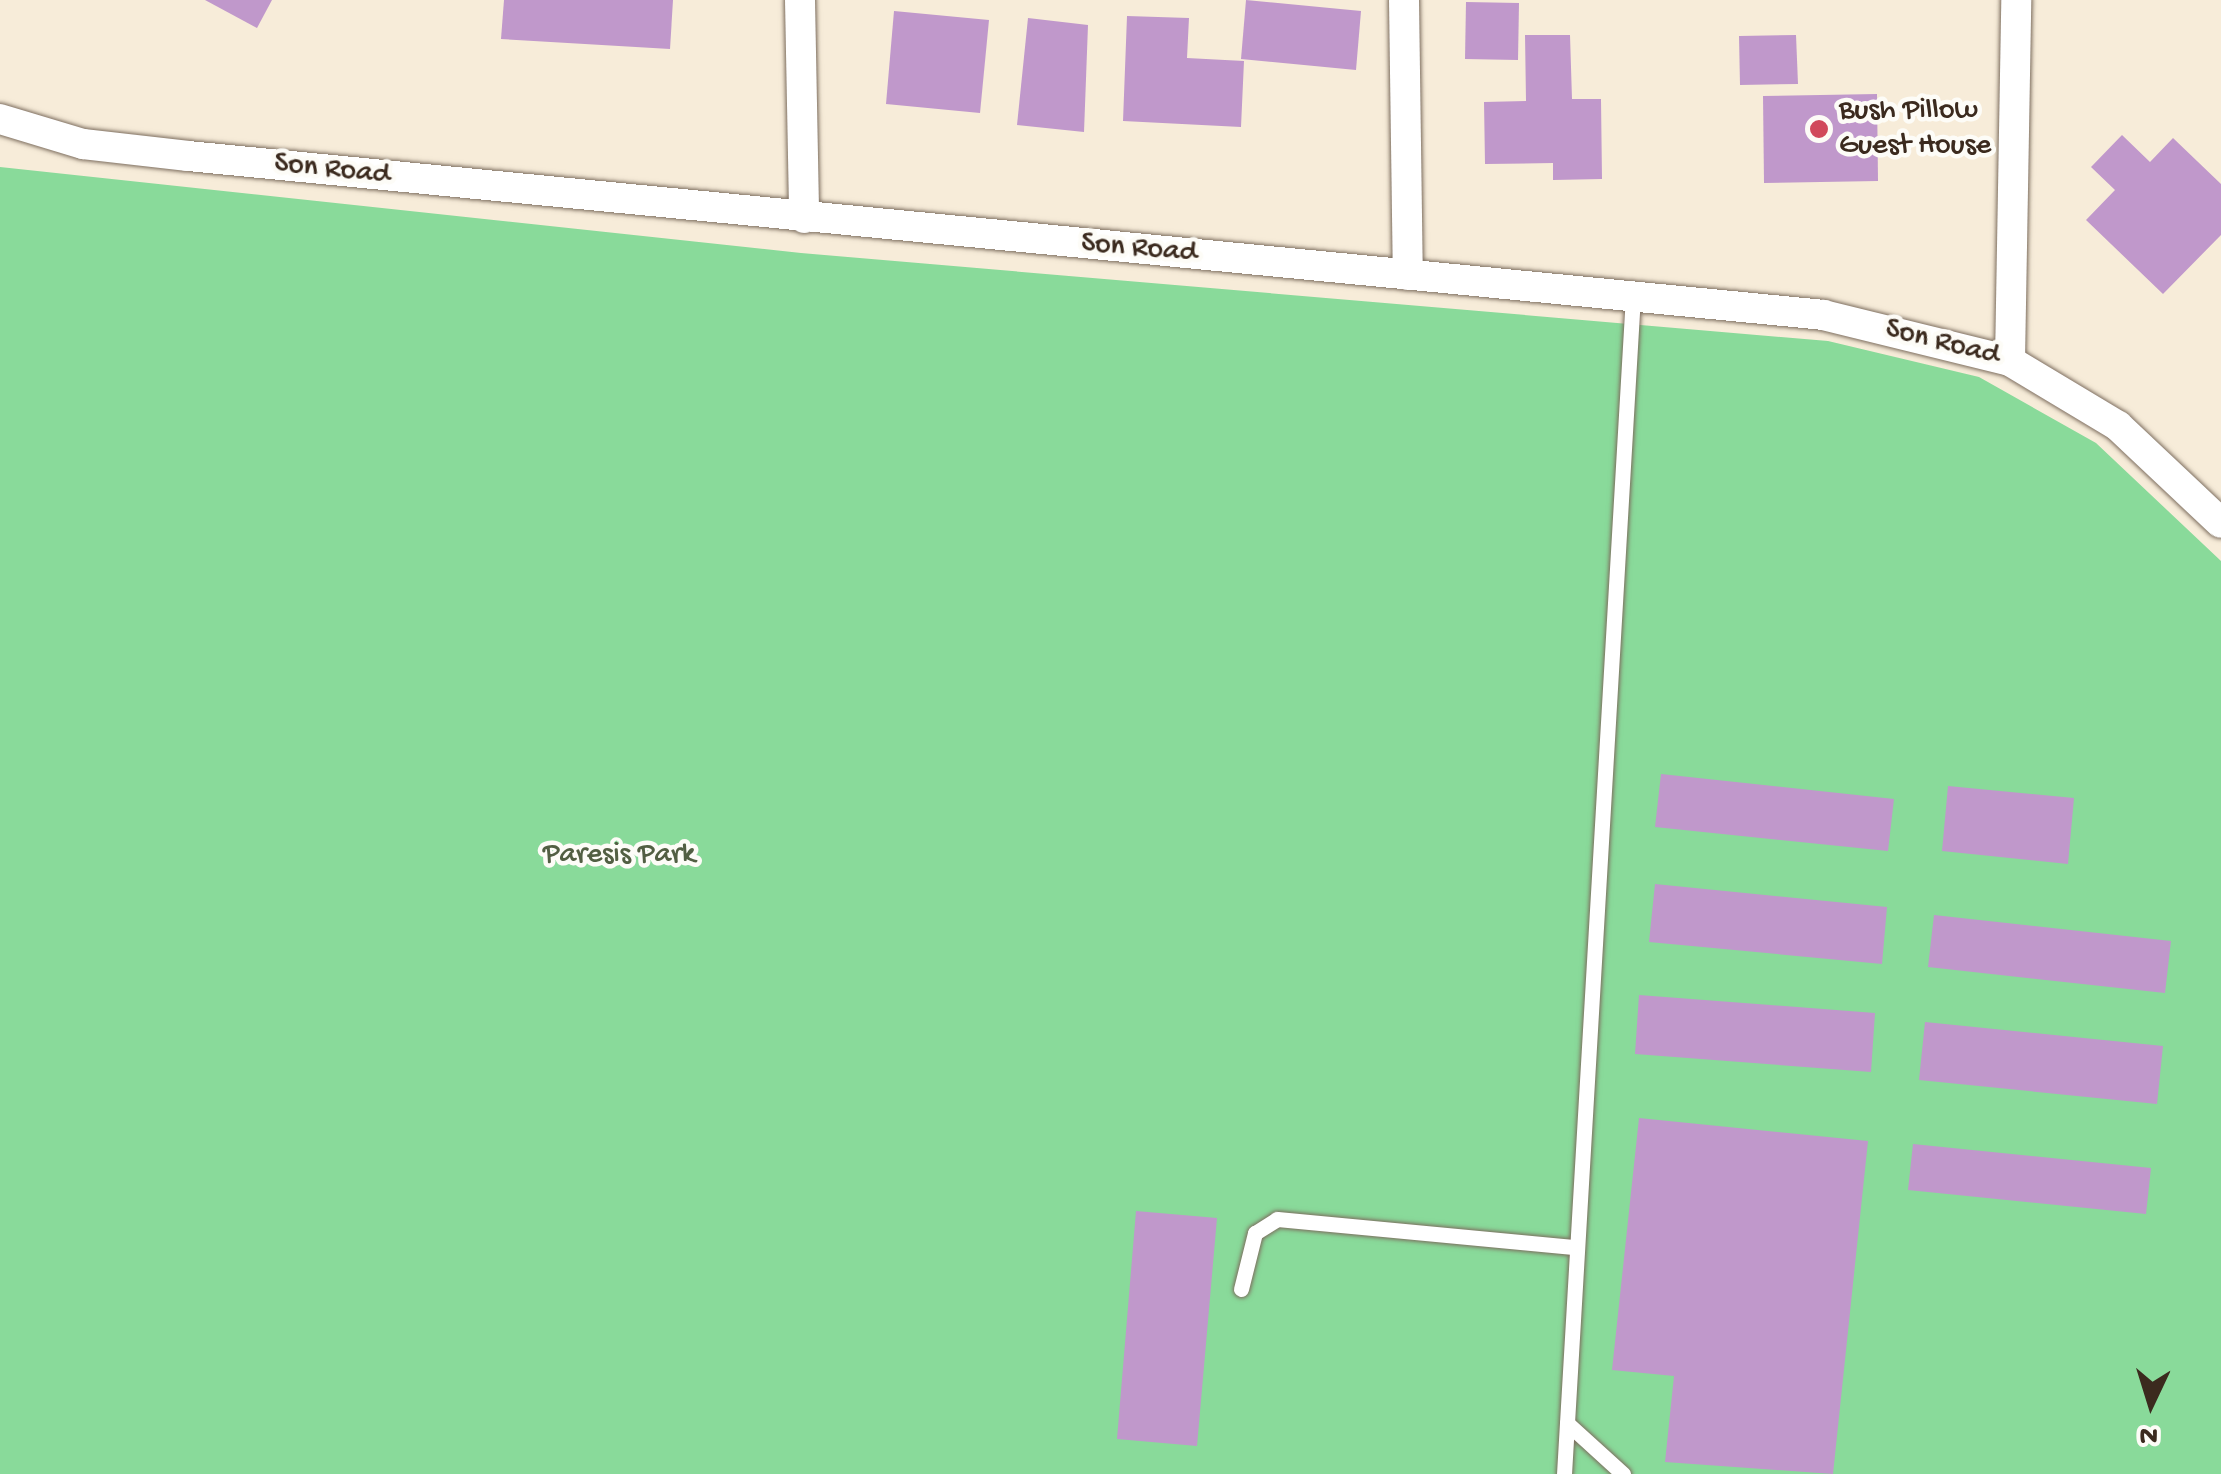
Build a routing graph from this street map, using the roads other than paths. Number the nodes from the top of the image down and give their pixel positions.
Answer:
1 (800, 0) edge
2 (1404, 0) edge
3 (2016, 0) edge
4 (0, 119) edge
5 (804, 218) junction
6 (1408, 275) junction
7 (1634, 292) junction
8 (2010, 361) junction
9 (2221, 523) edge
10 (1574, 1247) junction
11 (1241, 1289) dead end
12 (1567, 1422) junction
13 (1564, 1474) edge
14 (1622, 1474) edge

1 - 5 street
2 - 6 street
3 - 8 street
4 - 5 street, Son Road
5 - 6 street, Son Road
6 - 7 street, Son Road
7 - 8 street, Son Road
7 - 10 lane
8 - 9 street, Son Road
10 - 11 lane
10 - 12 lane
12 - 13 lane
12 - 14 lane

